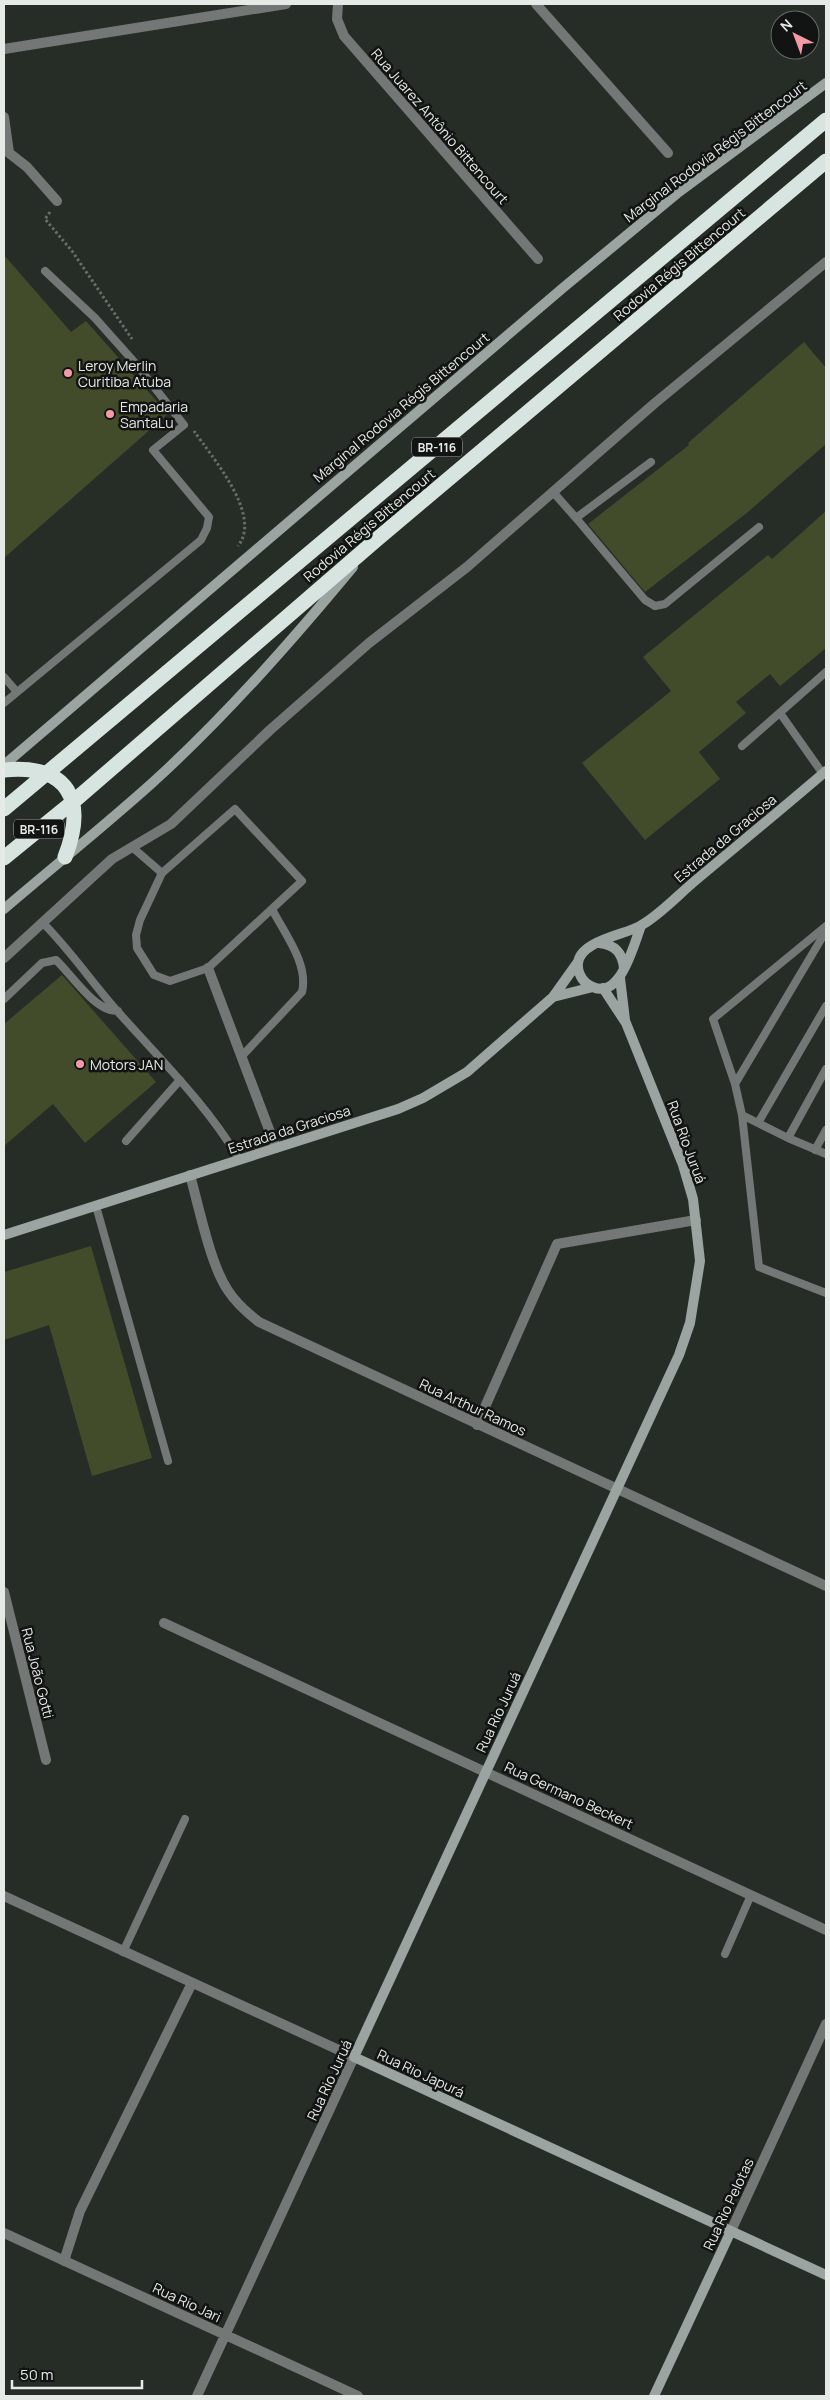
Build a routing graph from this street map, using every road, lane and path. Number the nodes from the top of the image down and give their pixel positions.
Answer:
1 (286, 4) edge
2 (338, 4) edge
3 (536, 4) edge
4 (4, 49) edge
5 (826, 84) edge
6 (4, 117) edge
7 (826, 120) edge
8 (7, 151) edge
9 (668, 153) dead end
10 (826, 161) edge
11 (57, 201) dead end
12 (538, 260) dead end
13 (826, 262) edge
14 (45, 271) dead end
15 (651, 462) dead end
16 (552, 492) junction
17 (576, 518) junction
18 (759, 527) dead end
19 (376, 540) junction
20 (826, 672) edge
21 (4, 676) edge
22 (17, 692) junction
23 (4, 703) edge
24 (780, 713) junction
25 (742, 746) dead end
26 (4, 765) edge
27 (4, 770) edge
28 (47, 773) junction
29 (825, 773) edge
30 (74, 801) junction
31 (4, 809) edge
32 (132, 847) junction
33 (65, 857) junction
34 (4, 858) edge
35 (162, 873) junction
36 (4, 909) edge
37 (272, 909) junction
38 (43, 923) junction
39 (641, 926) junction
40 (826, 926) edge
41 (826, 931) edge
42 (599, 943) junction
43 (4, 958) edge
44 (578, 962) junction
45 (208, 968) junction
46 (622, 974) junction
47 (598, 988) junction
48 (553, 997) junction
49 (4, 999) edge
50 (826, 1006) edge
51 (118, 1011) junction
52 (626, 1023) junction
53 (242, 1056) junction
54 (826, 1069) edge
55 (180, 1080) junction
56 (735, 1084) junction
57 (742, 1115) junction
58 (758, 1123) junction
59 (826, 1130) edge
60 (788, 1138) junction
61 (126, 1141) dead end
62 (276, 1148) junction
63 (815, 1150) junction
64 (826, 1154) edge
65 (239, 1159) junction
66 (190, 1175) junction
67 (96, 1206) junction
68 (696, 1220) junction
69 (4, 1235) edge
70 (826, 1293) edge
71 (477, 1425) junction
72 (168, 1462) dead end
73 (616, 1489) junction
74 (826, 1586) edge
75 (4, 1592) edge
76 (164, 1623) dead end
77 (46, 1760) dead end
78 (486, 1772) junction
79 (185, 1819) dead end
80 (751, 1895) junction
81 (4, 1896) edge
82 (826, 1930) edge
83 (123, 1952) junction
84 (725, 1954) dead end
85 (192, 1983) junction
86 (826, 2024) edge
87 (354, 2058) junction
88 (731, 2231) junction
89 (4, 2233) edge
90 (64, 2261) junction
91 (826, 2275) edge
92 (225, 2335) junction
93 (197, 2396) edge
94 (358, 2396) edge
95 (654, 2396) edge

1 - 4 street
2 - 12 street, Rua Juarez Antônio Bittencourt
3 - 9 street
5 - 26 main road, Marginal Rodovia Régis Bittencourt
6 - 8 street
7 - 28 highway, Rodovia Régis Bittencourt / BR-116
8 - 11 street
10 - 19 highway, Rodovia Régis Bittencourt / BR-116
13 - 16 street
14 - 22 lane
15 - 17 lane
16 - 17 lane
16 - 32 street
17 - 18 lane
19 - 30 highway, Rodovia Régis Bittencourt / BR-116
19 - 33 main road
20 - 24 lane
21 - 22 lane
22 - 23 lane
24 - 25 lane
24 - 29 lane
27 - 28 highway
28 - 30 highway
28 - 31 highway, Rodovia Régis Bittencourt / BR-116
29 - 39 main road, Estrada da Graciosa
30 - 33 highway
30 - 34 highway, Rodovia Régis Bittencourt / BR-116
32 - 35 lane
32 - 38 street
33 - 36 main road
35 - 37 lane
35 - 45 lane
37 - 45 lane
37 - 53 lane
38 - 43 street
38 - 51 lane
39 - 42 main road, Estrada da Graciosa
39 - 46 main road, Estrada da Graciosa
40 - 56 lane
41 - 56 lane
42 - 44 main road
42 - 46 main road
44 - 47 main road
44 - 48 main road, Estrada da Graciosa
45 - 53 street
46 - 47 main road
46 - 52 main road, Rua Rio Juruá
47 - 48 main road, Estrada da Graciosa
47 - 52 main road, Rua Rio Juruá
48 - 62 main road, Estrada da Graciosa
49 - 51 lane
50 - 58 lane
51 - 55 lane
52 - 68 main road, Rua Rio Juruá
53 - 62 street
54 - 60 lane
55 - 61 lane
55 - 65 lane
56 - 57 lane
57 - 58 lane
57 - 70 lane
58 - 60 lane
59 - 63 lane
60 - 63 lane
62 - 65 main road, Estrada da Graciosa
63 - 64 lane
65 - 66 main road, Estrada da Graciosa
66 - 67 main road, Estrada da Graciosa
66 - 71 street, Rua Arthur Ramos
67 - 69 main road, Estrada da Graciosa
67 - 72 lane
68 - 71 street
68 - 73 main road, Rua Rio Juruá
71 - 73 street, Rua Arthur Ramos
73 - 74 street, Rua Arthur Ramos
73 - 78 main road, Rua Rio Juruá
75 - 77 street, Rua João Gotti
76 - 78 street, Rua Germano Beckert
78 - 80 street, Rua Germano Beckert
78 - 87 main road, Rua Rio Juruá
79 - 83 lane
80 - 82 street, Rua Germano Beckert
80 - 84 lane
81 - 83 street, Rua Rio Japurá
83 - 85 street, Rua Rio Japurá
85 - 87 street, Rua Rio Japurá
85 - 90 street
86 - 88 street, Rua Rio Pelotas
87 - 88 main road, Rua Rio Japurá
87 - 92 street, Rua Rio Juruá
88 - 91 main road, Rua Rio Japurá
88 - 95 main road, Rua Rio Pelotas
89 - 90 street, Rua Rio Jari
90 - 92 street, Rua Rio Jari
92 - 93 street, Rua Rio Juruá
92 - 94 street, Rua Rio Jari

